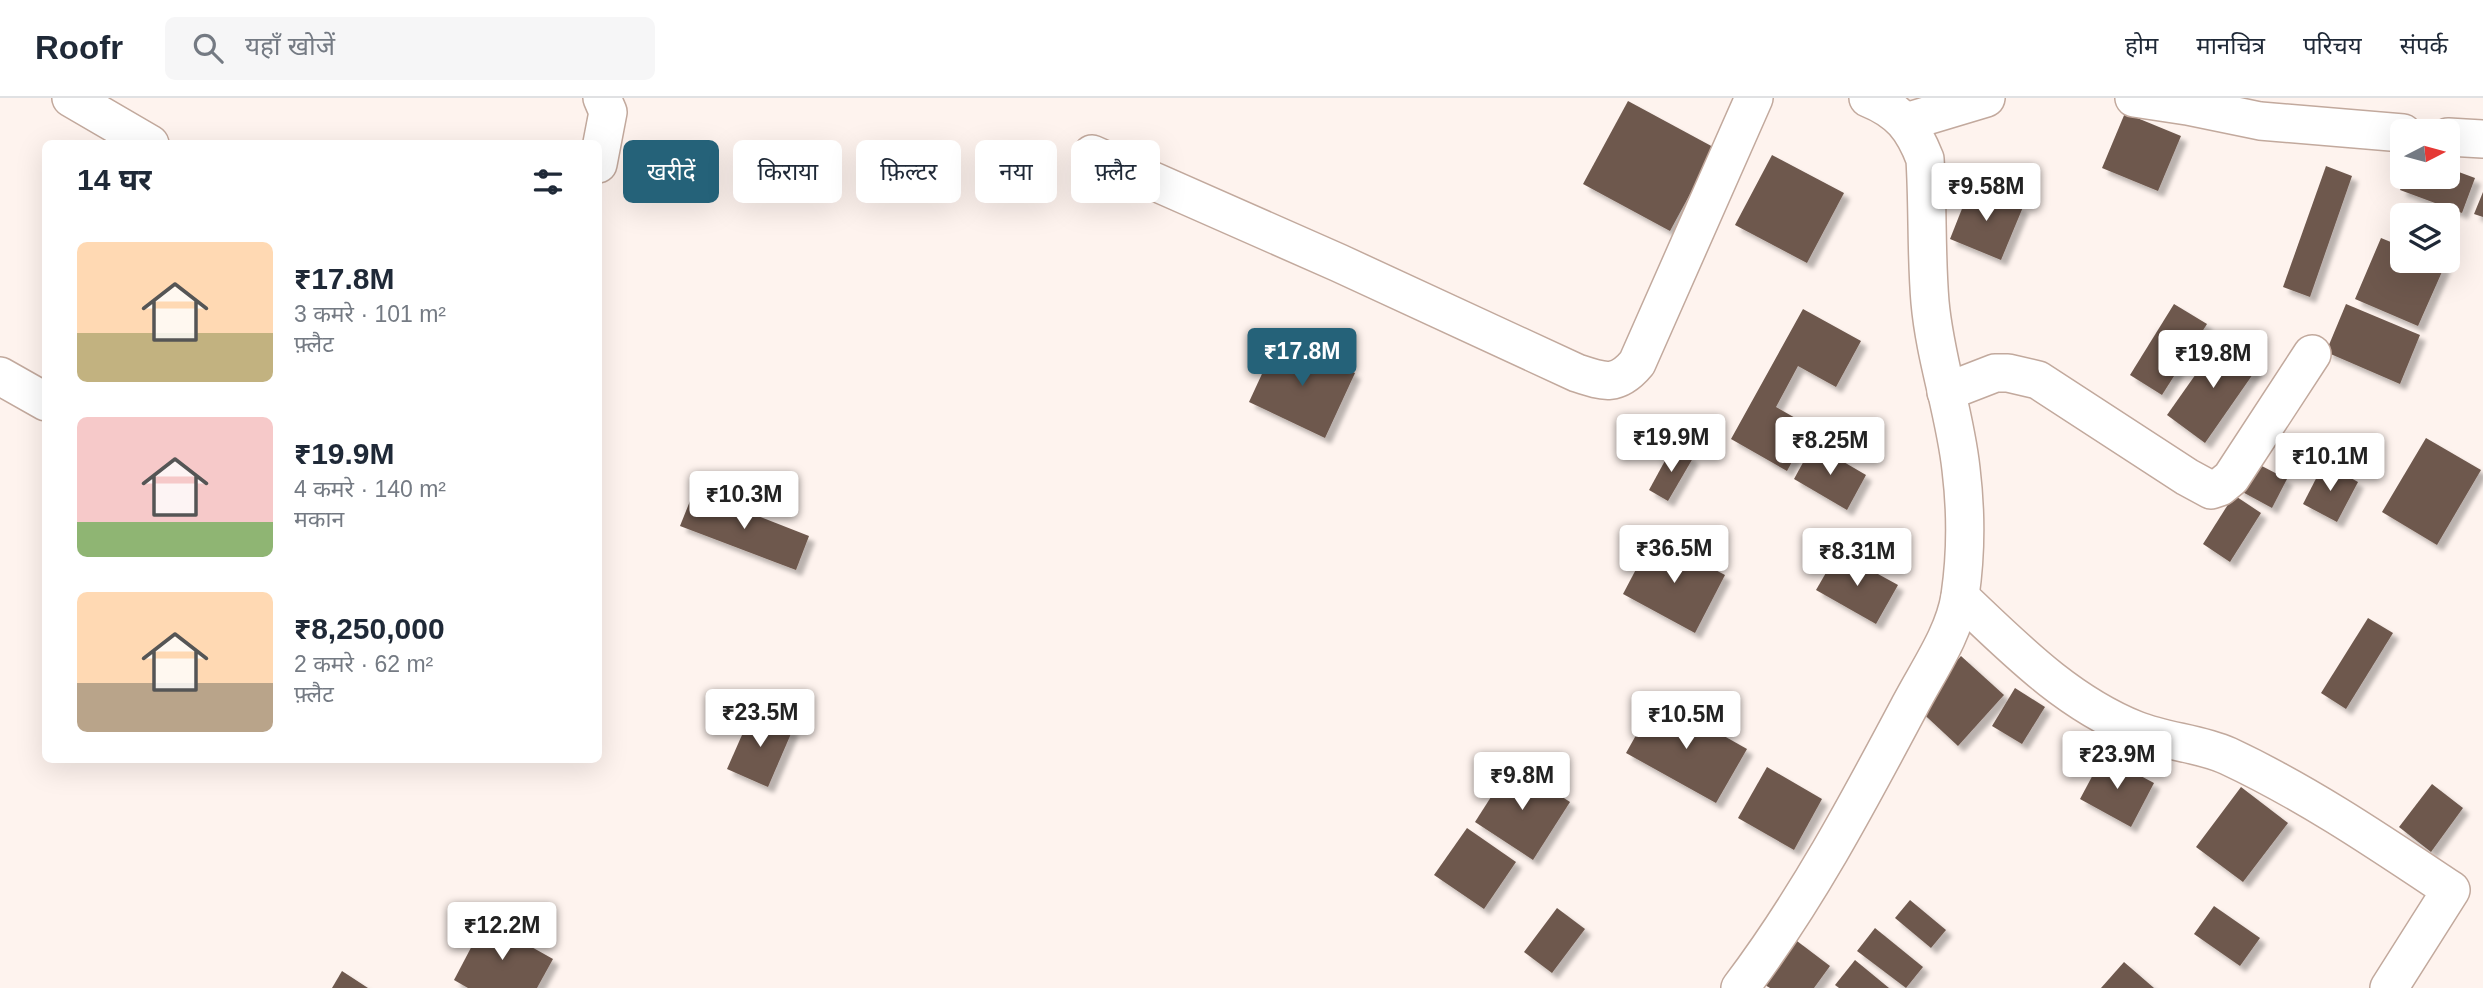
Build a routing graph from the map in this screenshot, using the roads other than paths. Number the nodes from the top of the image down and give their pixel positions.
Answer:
1 (71, 98) edge
2 (601, 98) edge
3 (1754, 98) edge
4 (1868, 98) edge
5 (1986, 98) edge
6 (2134, 98) edge
7 (2265, 109) edge
8 (1906, 122) junction
9 (2390, 131) edge
10 (2460, 138) edge
11 (2483, 139) edge
12 (143, 140) edge
13 (602, 143) edge
14 (1160, 184) edge
15 (2312, 354) dead end
16 (0, 376) edge
17 (1946, 392) junction
18 (42, 400) edge
19 (1960, 597) junction
20 (1740, 988) edge
21 (2389, 988) edge

1 - 12 street
2 - 13 street
3 - 14 street
4 - 8 street
5 - 8 street
6 - 7 street
7 - 9 street
8 - 17 street
10 - 11 street
15 - 17 street
16 - 18 street
17 - 19 street
19 - 20 street
19 - 21 street

